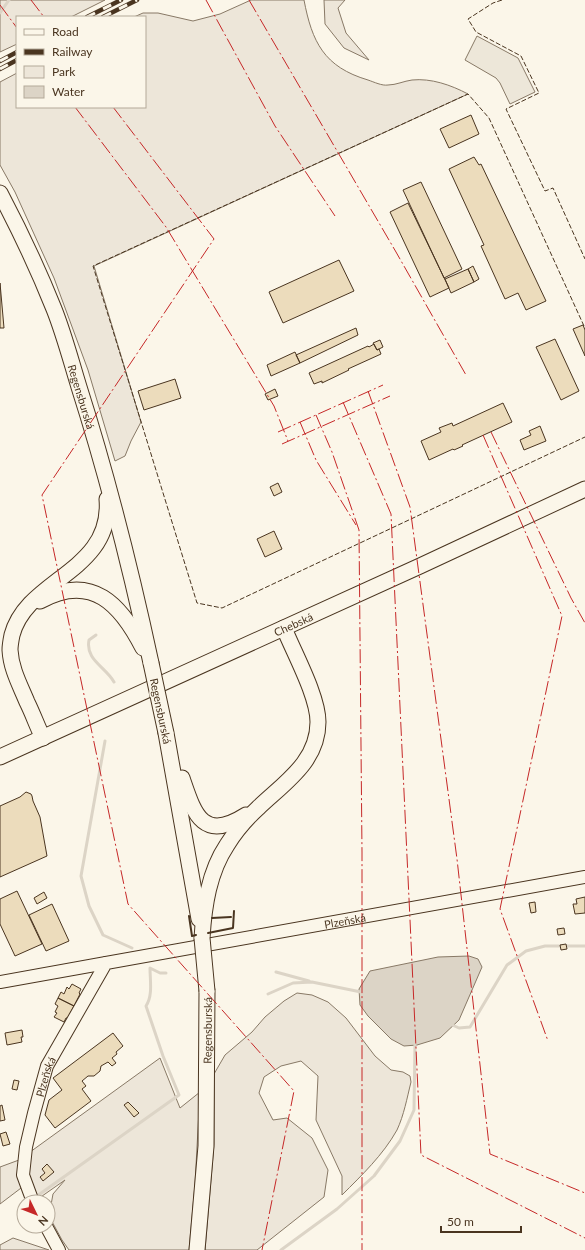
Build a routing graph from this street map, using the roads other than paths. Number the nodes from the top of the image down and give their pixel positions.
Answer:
1 (0, 194) edge
2 (102, 464) junction
3 (585, 489) edge
4 (19, 618) junction
5 (284, 628) junction
6 (142, 637) junction
7 (43, 738) junction
8 (171, 751) junction
9 (0, 757) edge
10 (257, 809) junction
11 (585, 877) edge
12 (201, 915) junction
13 (106, 963) junction
14 (0, 982) edge
15 (30, 1194) edge
16 (50, 1234) edge
17 (59, 1250) edge
18 (197, 1250) edge

1 - 2 main road, Regensburská
2 - 4 main road
2 - 6 main road, Regensburská
3 - 5 main road, Chebská
4 - 6 main road
4 - 7 main road
5 - 7 main road, Chebská
5 - 10 main road
6 - 8 main road, Regensburská, bridge
7 - 9 main road, Chebská
8 - 10 main road
8 - 12 main road, Regensburská
10 - 12 main road
11 - 13 street, Plzeňská
12 - 18 main road, Regensburská, bridge
13 - 14 street, Plzeňská
13 - 15 street, Plzeňská
16 - 17 street

